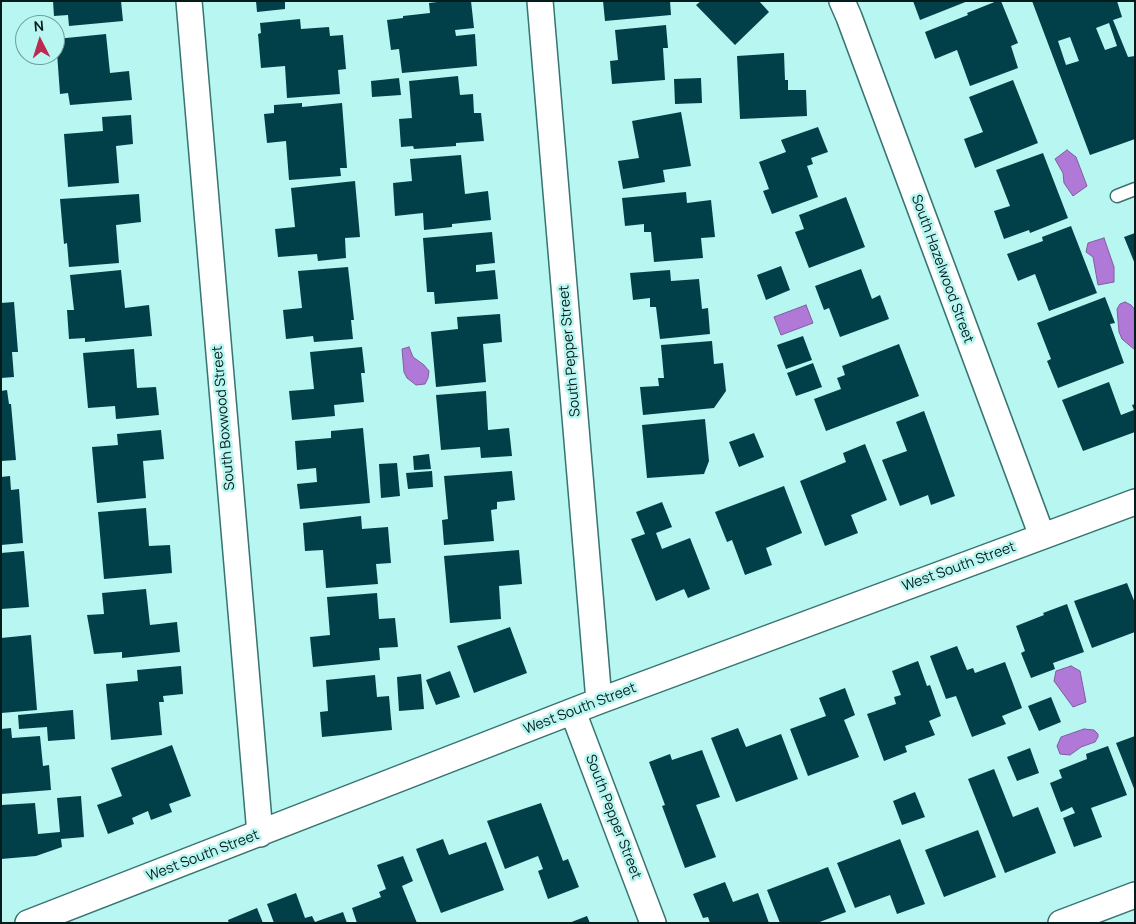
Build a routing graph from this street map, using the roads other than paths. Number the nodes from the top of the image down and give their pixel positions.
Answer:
1 (189, 1) edge
2 (540, 1) edge
3 (842, 1) edge
4 (1135, 189) edge
5 (1117, 196) dead end
6 (1135, 502) edge
7 (1042, 536) junction
8 (599, 701) junction
9 (573, 712) junction
10 (260, 834) junction
11 (1135, 894) edge
12 (28, 923) edge
13 (653, 923) edge
14 (1061, 923) edge

1 - 10 street, South Boxwood Street
2 - 8 street, South Pepper Street
3 - 7 street, South Hazelwood Street
4 - 5 lane
6 - 7 street, West South Street
7 - 8 street, West South Street
8 - 9 street, West South Street
9 - 10 street, West South Street
9 - 13 street, South Pepper Street
10 - 12 street, West South Street
11 - 14 street

